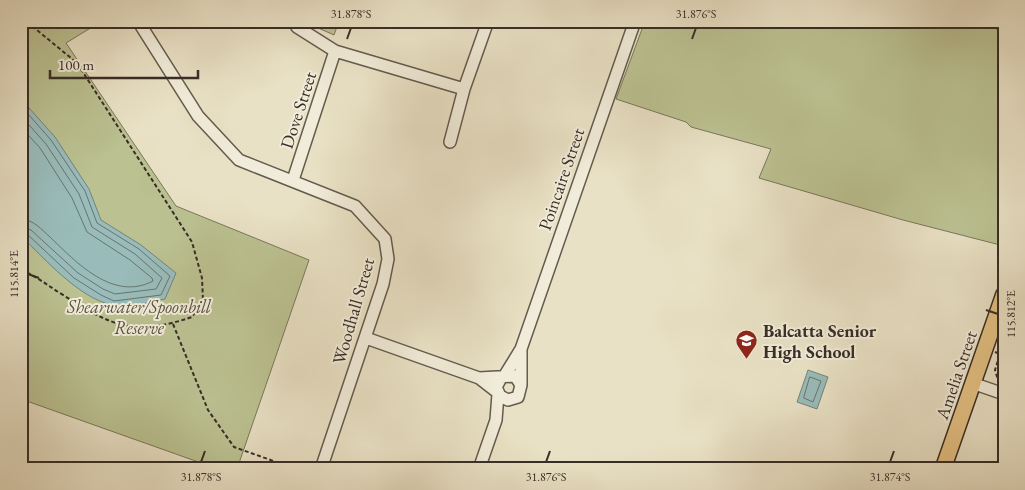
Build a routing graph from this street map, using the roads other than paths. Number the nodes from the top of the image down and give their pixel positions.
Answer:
1 (138, 21) edge
2 (294, 21) edge
3 (488, 21) edge
4 (635, 21) edge
5 (335, 51) junction
6 (464, 89) junction
7 (450, 142) dead end
8 (293, 180) junction
9 (1004, 294) edge
10 (1004, 323) edge
11 (366, 338) junction
12 (521, 349) junction
13 (503, 377) junction
14 (479, 378) junction
15 (521, 383) junction
16 (977, 385) junction
17 (498, 393) junction
18 (1004, 394) edge
19 (512, 399) junction
20 (496, 420) junction
21 (321, 469) edge
22 (479, 469) edge
23 (943, 469) edge
24 (953, 469) edge

1 - 8 street, Woodhall Street
2 - 5 street
3 - 6 street
4 - 12 street, Poincaire Street
5 - 6 street
5 - 8 street, Dove Street
6 - 7 street
8 - 11 street, Woodhall Street
9 - 16 main road, Amelia Street
10 - 16 main road, Amelia Street
11 - 14 street
11 - 21 street, Woodhall Street
12 - 13 street, Poincaire Street
12 - 15 street, Poincaire Street
13 - 14 street
13 - 15 street
13 - 17 street
14 - 17 street
15 - 19 street
16 - 18 street
16 - 23 main road, Amelia Street
16 - 24 main road, Amelia Street
17 - 19 street
17 - 20 street
19 - 20 street
20 - 22 street

